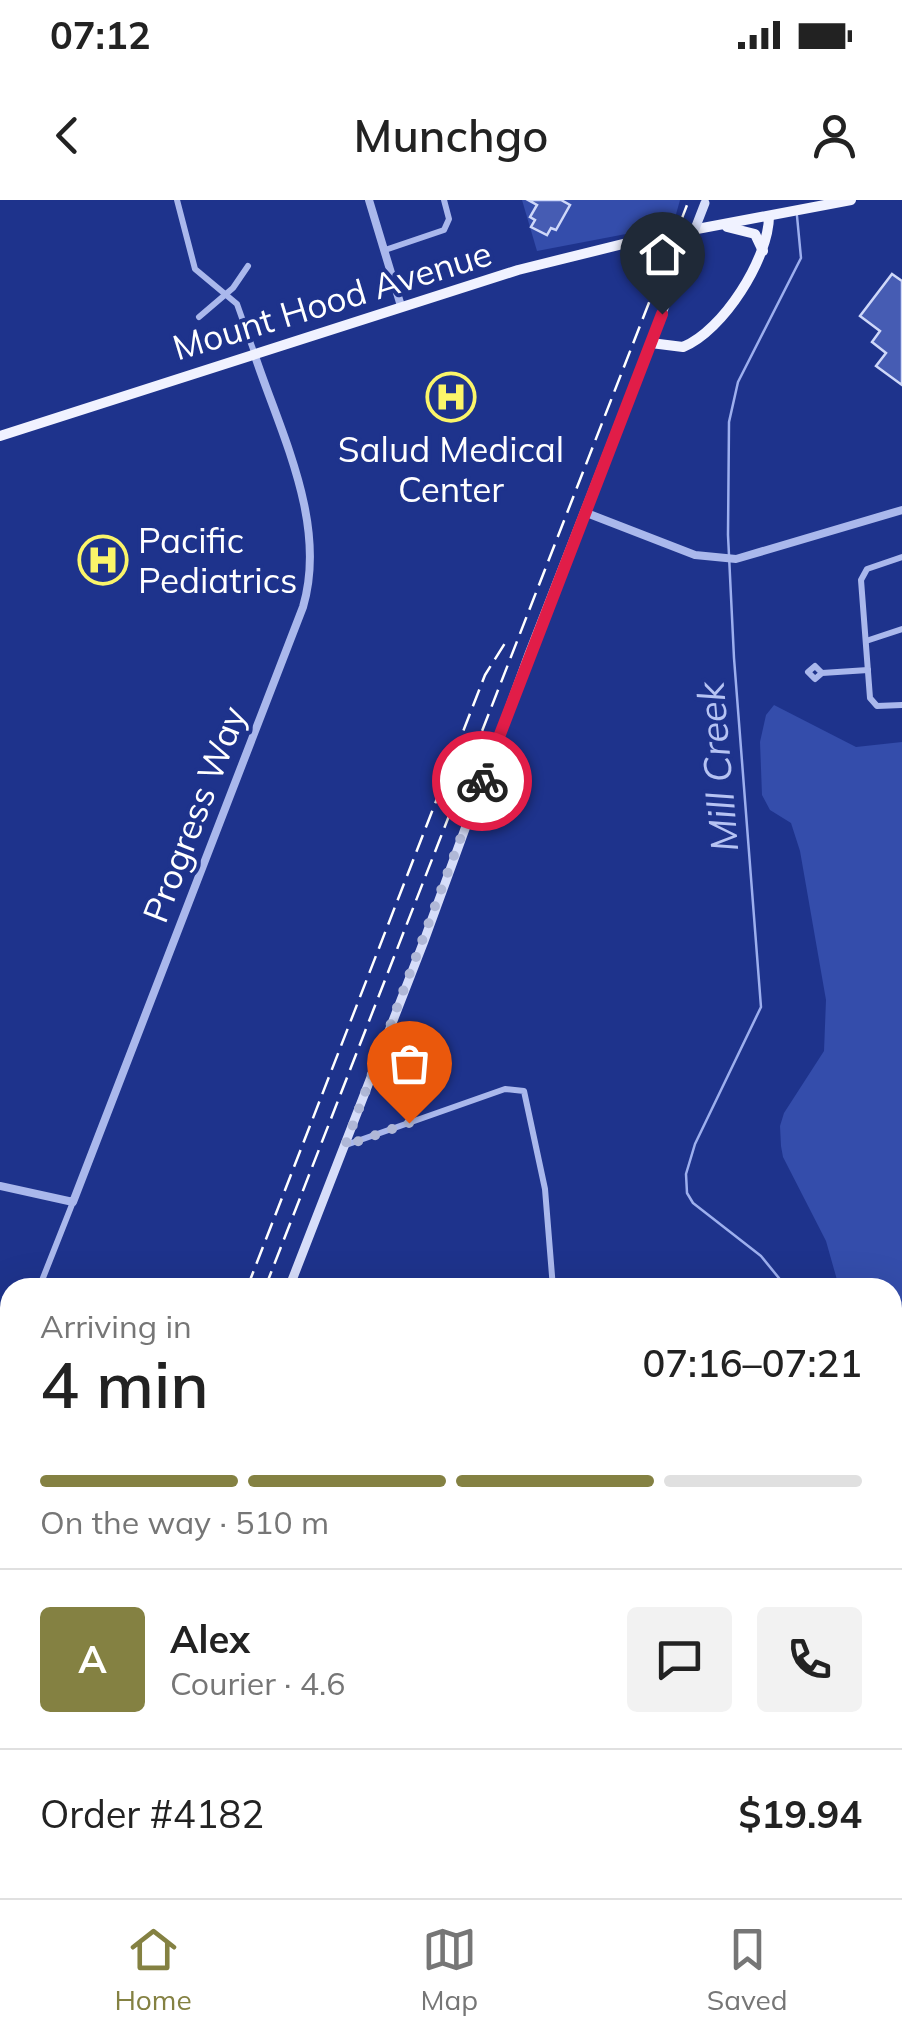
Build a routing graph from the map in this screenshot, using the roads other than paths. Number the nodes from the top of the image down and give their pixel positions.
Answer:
1 (177, 200) edge
2 (368, 200) edge
3 (444, 200) edge
4 (851, 200) edge
5 (706, 202) edge
6 (769, 216) junction
7 (714, 226) junction
8 (385, 250) junction
9 (763, 252) junction
10 (248, 266) dead end
11 (227, 294) junction
12 (401, 306) junction
13 (199, 317) dead end
14 (651, 343) junction
15 (254, 352) junction
16 (0, 436) edge
17 (902, 510) edge
18 (584, 512) junction
19 (902, 557) edge
20 (902, 630) edge
21 (866, 641) junction
22 (868, 670) junction
23 (822, 673) dead end
24 (902, 705) edge
25 (345, 1146) junction
26 (0, 1186) edge
27 (72, 1202) junction
28 (43, 1278) edge
29 (293, 1278) edge
30 (552, 1278) edge

1 - 11 street
2 - 8 street
3 - 8 street
4 - 6 main road, Mount Hood Avenue
5 - 14 main road, bridge
6 - 7 main road, Mount Hood Avenue
6 - 9 main road
7 - 9 main road
7 - 12 main road, Mount Hood Avenue
8 - 12 street
9 - 14 main road
10 - 11 street
11 - 13 street
11 - 15 street
12 - 15 main road, Mount Hood Avenue
14 - 18 main road
15 - 16 main road, Mount Hood Avenue
15 - 27 street, Progress Way
17 - 18 street
18 - 25 main road
19 - 21 street
20 - 21 street
21 - 22 street
22 - 23 street
22 - 24 street
25 - 29 main road
25 - 30 street
26 - 27 street
27 - 28 street, Progress Way

